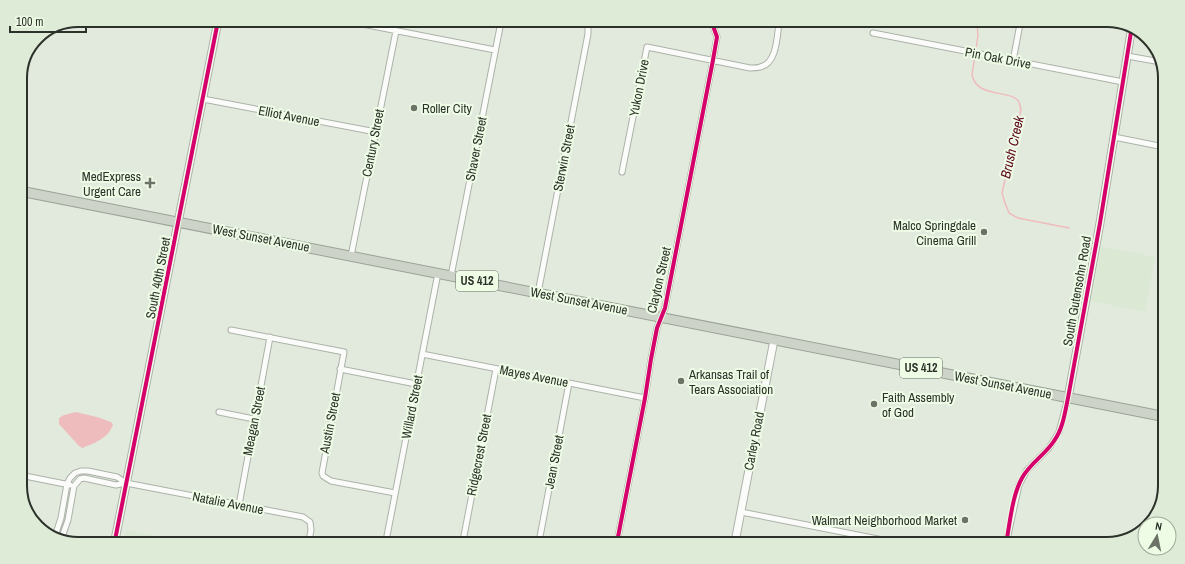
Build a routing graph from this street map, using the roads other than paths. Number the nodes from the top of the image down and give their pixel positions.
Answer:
1 (217, 27) edge
2 (376, 27) edge
3 (500, 27) edge
4 (588, 27) edge
5 (714, 27) edge
6 (778, 27) edge
7 (1019, 27) edge
8 (396, 31) junction
9 (873, 33) dead end
10 (1131, 33) edge
11 (495, 50) junction
12 (1127, 56) junction
13 (712, 60) junction
14 (1013, 61) junction
15 (1155, 61) edge
16 (1123, 82) junction
17 (203, 99) junction
18 (376, 132) junction
19 (1114, 137) junction
20 (1158, 146) edge
21 (622, 172) dead end
22 (27, 192) edge
23 (179, 222) junction
24 (351, 256) junction
25 (438, 273) junction
26 (452, 276) junction
27 (538, 294) junction
28 (662, 317) junction
29 (231, 330) dead end
30 (270, 337) junction
31 (774, 340) junction
32 (422, 354) junction
33 (340, 369) junction
34 (496, 369) junction
35 (569, 383) junction
36 (416, 384) junction
37 (645, 398) junction
38 (1068, 398) junction
39 (219, 412) dead end
40 (1158, 415) edge
41 (254, 419) junction
42 (27, 476) edge
43 (126, 483) junction
44 (67, 484) junction
45 (74, 486) junction
46 (395, 493) junction
47 (239, 505) junction
48 (741, 512) junction
49 (56, 532) edge
50 (63, 534) edge
51 (116, 537) edge
52 (310, 537) edge
53 (387, 537) edge
54 (464, 537) edge
55 (540, 537) edge
56 (618, 537) edge
57 (736, 537) edge
58 (858, 537) edge
59 (1008, 537) edge

1 - 17 street, South 40th Street
2 - 8 street
3 - 11 street, Shaver Street
4 - 27 street, Sterwin Street
5 - 13 street, Clayton Street
6 - 13 street
7 - 14 street
8 - 11 street
8 - 18 street, Century Street
9 - 14 street, Pin Oak Drive
10 - 12 street, South Gutensohn Road
11 - 26 street, Shaver Street
12 - 15 street
12 - 16 street, South Gutensohn Road
13 - 21 street, Yukon Drive
13 - 28 street, Clayton Street
14 - 16 street, Pin Oak Drive
16 - 19 street, South Gutensohn Road
17 - 18 street, Elliot Avenue
17 - 23 street, South 40th Street
18 - 24 street, Century Street
19 - 20 street
19 - 38 street, South Gutensohn Road
22 - 23 highway, West Sunset Avenue / US 412
23 - 24 highway, West Sunset Avenue / US 412
23 - 43 street, South 40th Street
24 - 25 highway, West Sunset Avenue / US 412
25 - 26 highway, West Sunset Avenue / US 412
25 - 32 street, Willard Street
26 - 27 highway, West Sunset Avenue / US 412
27 - 28 highway, West Sunset Avenue / US 412
28 - 31 highway, West Sunset Avenue / US 412
28 - 37 street, Clayton Street
29 - 30 street
30 - 33 street
30 - 41 street, Meagan Street
31 - 38 highway, West Sunset Avenue / US 412
31 - 48 street, Carley Road
32 - 34 street, Mayes Avenue
32 - 36 street, Willard Street
33 - 36 street
33 - 46 street, Austin Street
34 - 35 street, Mayes Avenue
34 - 54 street, Ridgecrest Street
35 - 37 street, Mayes Avenue
35 - 55 street, Jean Street
36 - 46 street, Willard Street
37 - 56 street, Clayton Street
38 - 40 highway, West Sunset Avenue / US 412
38 - 59 street, South Gutensohn Road
39 - 41 street
41 - 47 street, Meagan Street
42 - 44 street
43 - 44 street
43 - 45 street
43 - 47 street, Natalie Avenue
43 - 51 street, South 40th Street
44 - 45 street
44 - 49 street
45 - 50 street
46 - 53 street, Willard Street
47 - 52 street, Natalie Avenue
48 - 57 street, Carley Road
48 - 58 street

